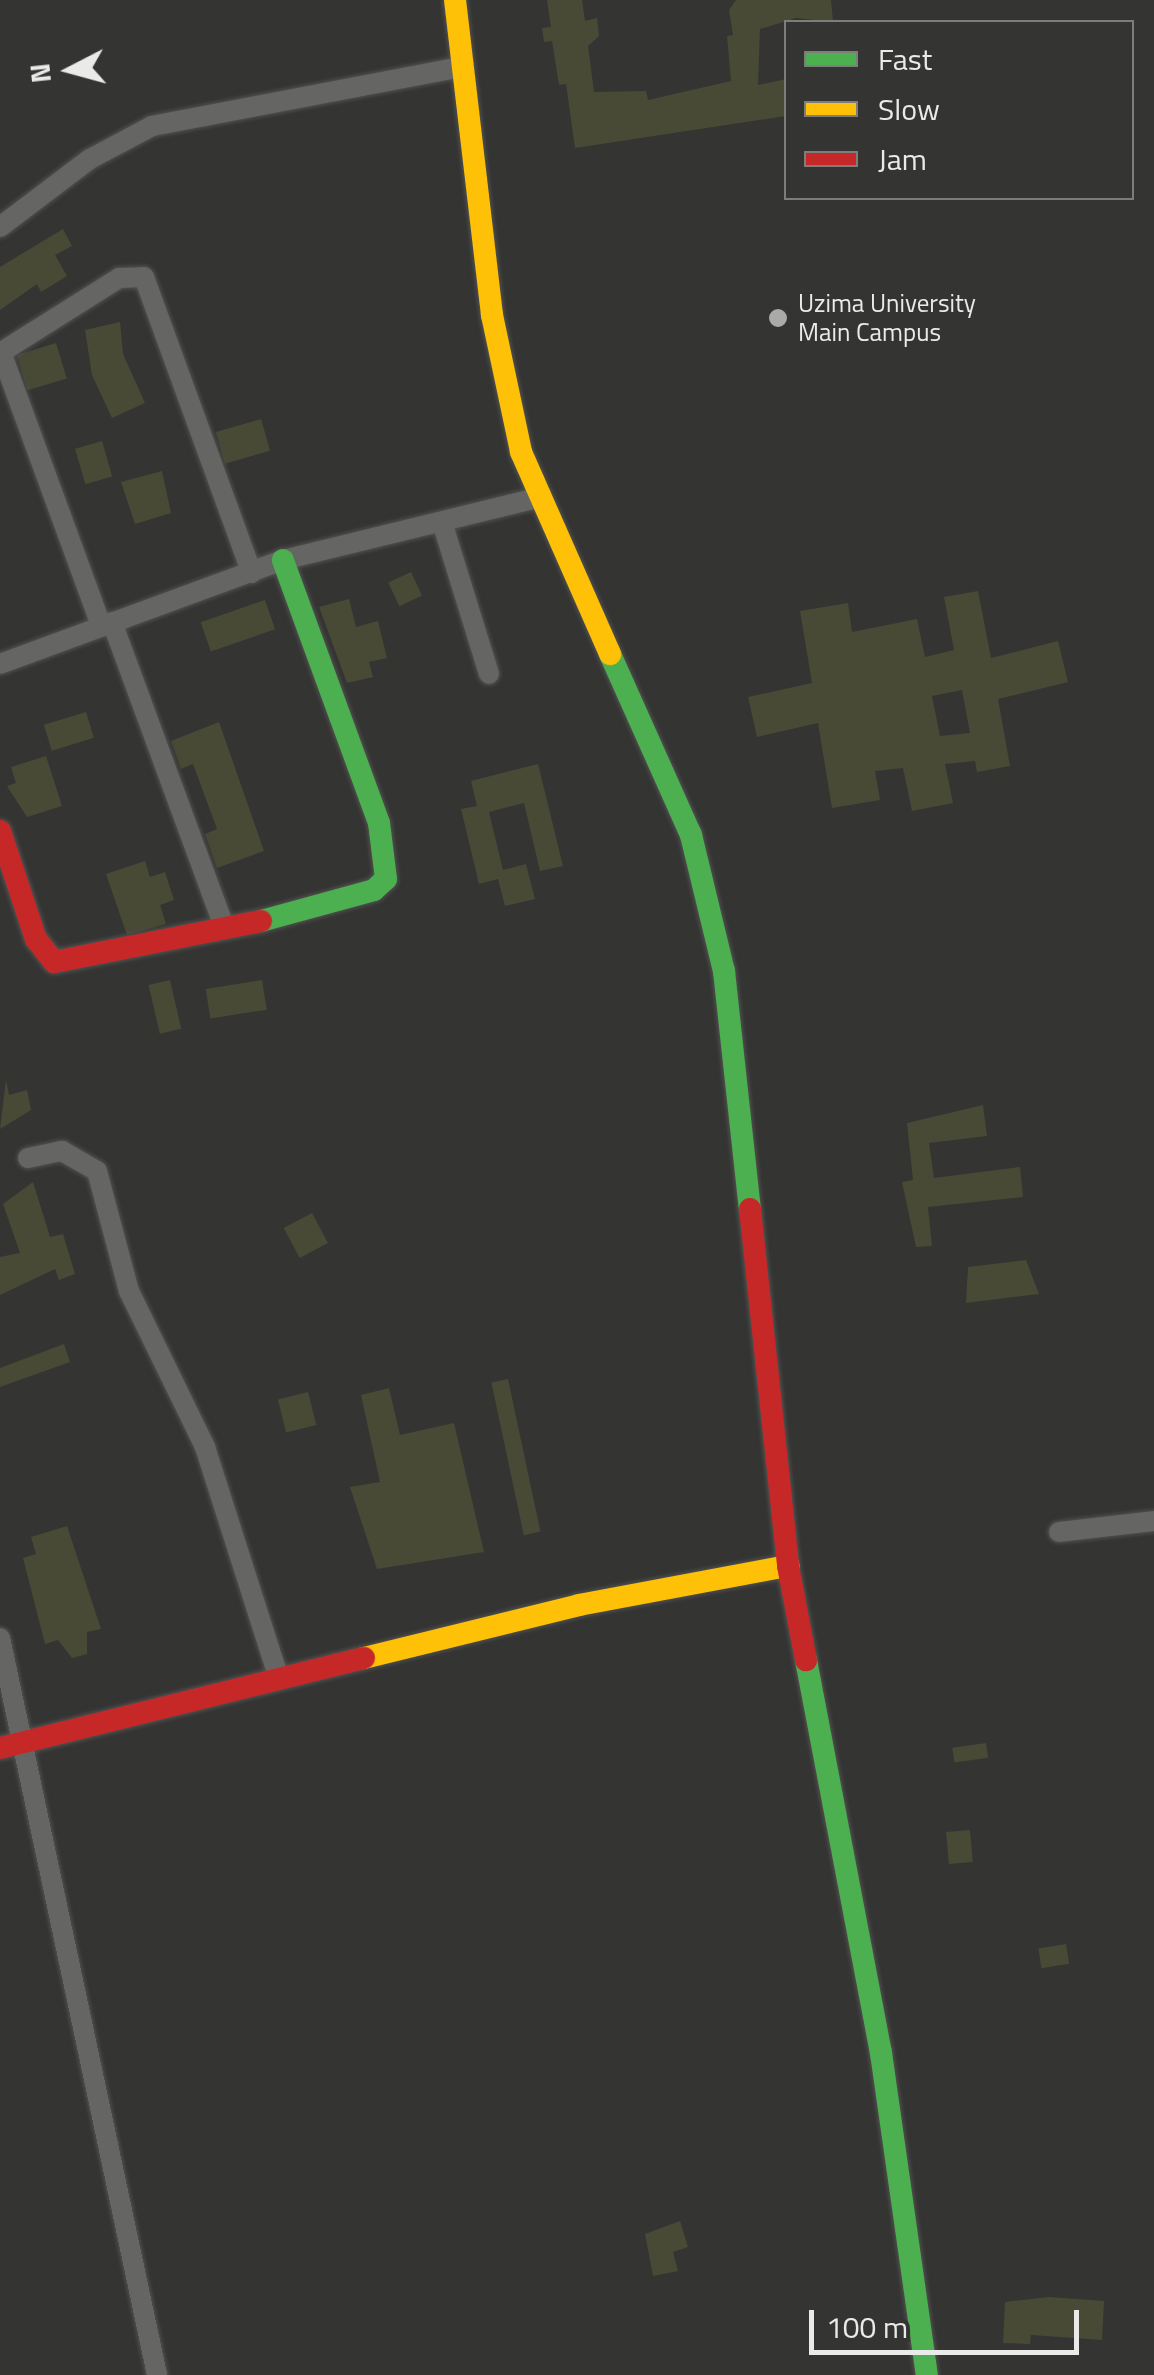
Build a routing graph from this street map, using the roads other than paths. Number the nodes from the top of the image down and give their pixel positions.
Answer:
1 (455, 0) edge
2 (462, 67) junction
3 (0, 227) edge
4 (0, 352) edge
5 (537, 498) junction
6 (442, 522) junction
7 (283, 560) junction
8 (252, 573) junction
9 (106, 624) junction
10 (0, 664) edge
11 (489, 674) dead end
12 (0, 832) edge
13 (225, 930) junction
14 (28, 1158) dead end
15 (1154, 1521) edge
16 (1058, 1532) dead end
17 (788, 1566) junction
18 (0, 1638) edge
19 (279, 1679) junction
20 (27, 1741) junction
21 (0, 1748) edge
22 (157, 2375) edge
23 (926, 2375) edge

1 - 2 main road
2 - 3 street
2 - 5 main road
4 - 8 street
4 - 9 street
5 - 6 street
5 - 17 main road
6 - 7 street
6 - 11 street
7 - 8 street
7 - 13 main road
8 - 9 street
9 - 10 street
9 - 13 street
12 - 13 main road
14 - 19 street
15 - 16 street
17 - 19 main road
17 - 23 main road
18 - 20 street
19 - 20 main road
20 - 21 main road
20 - 22 street

